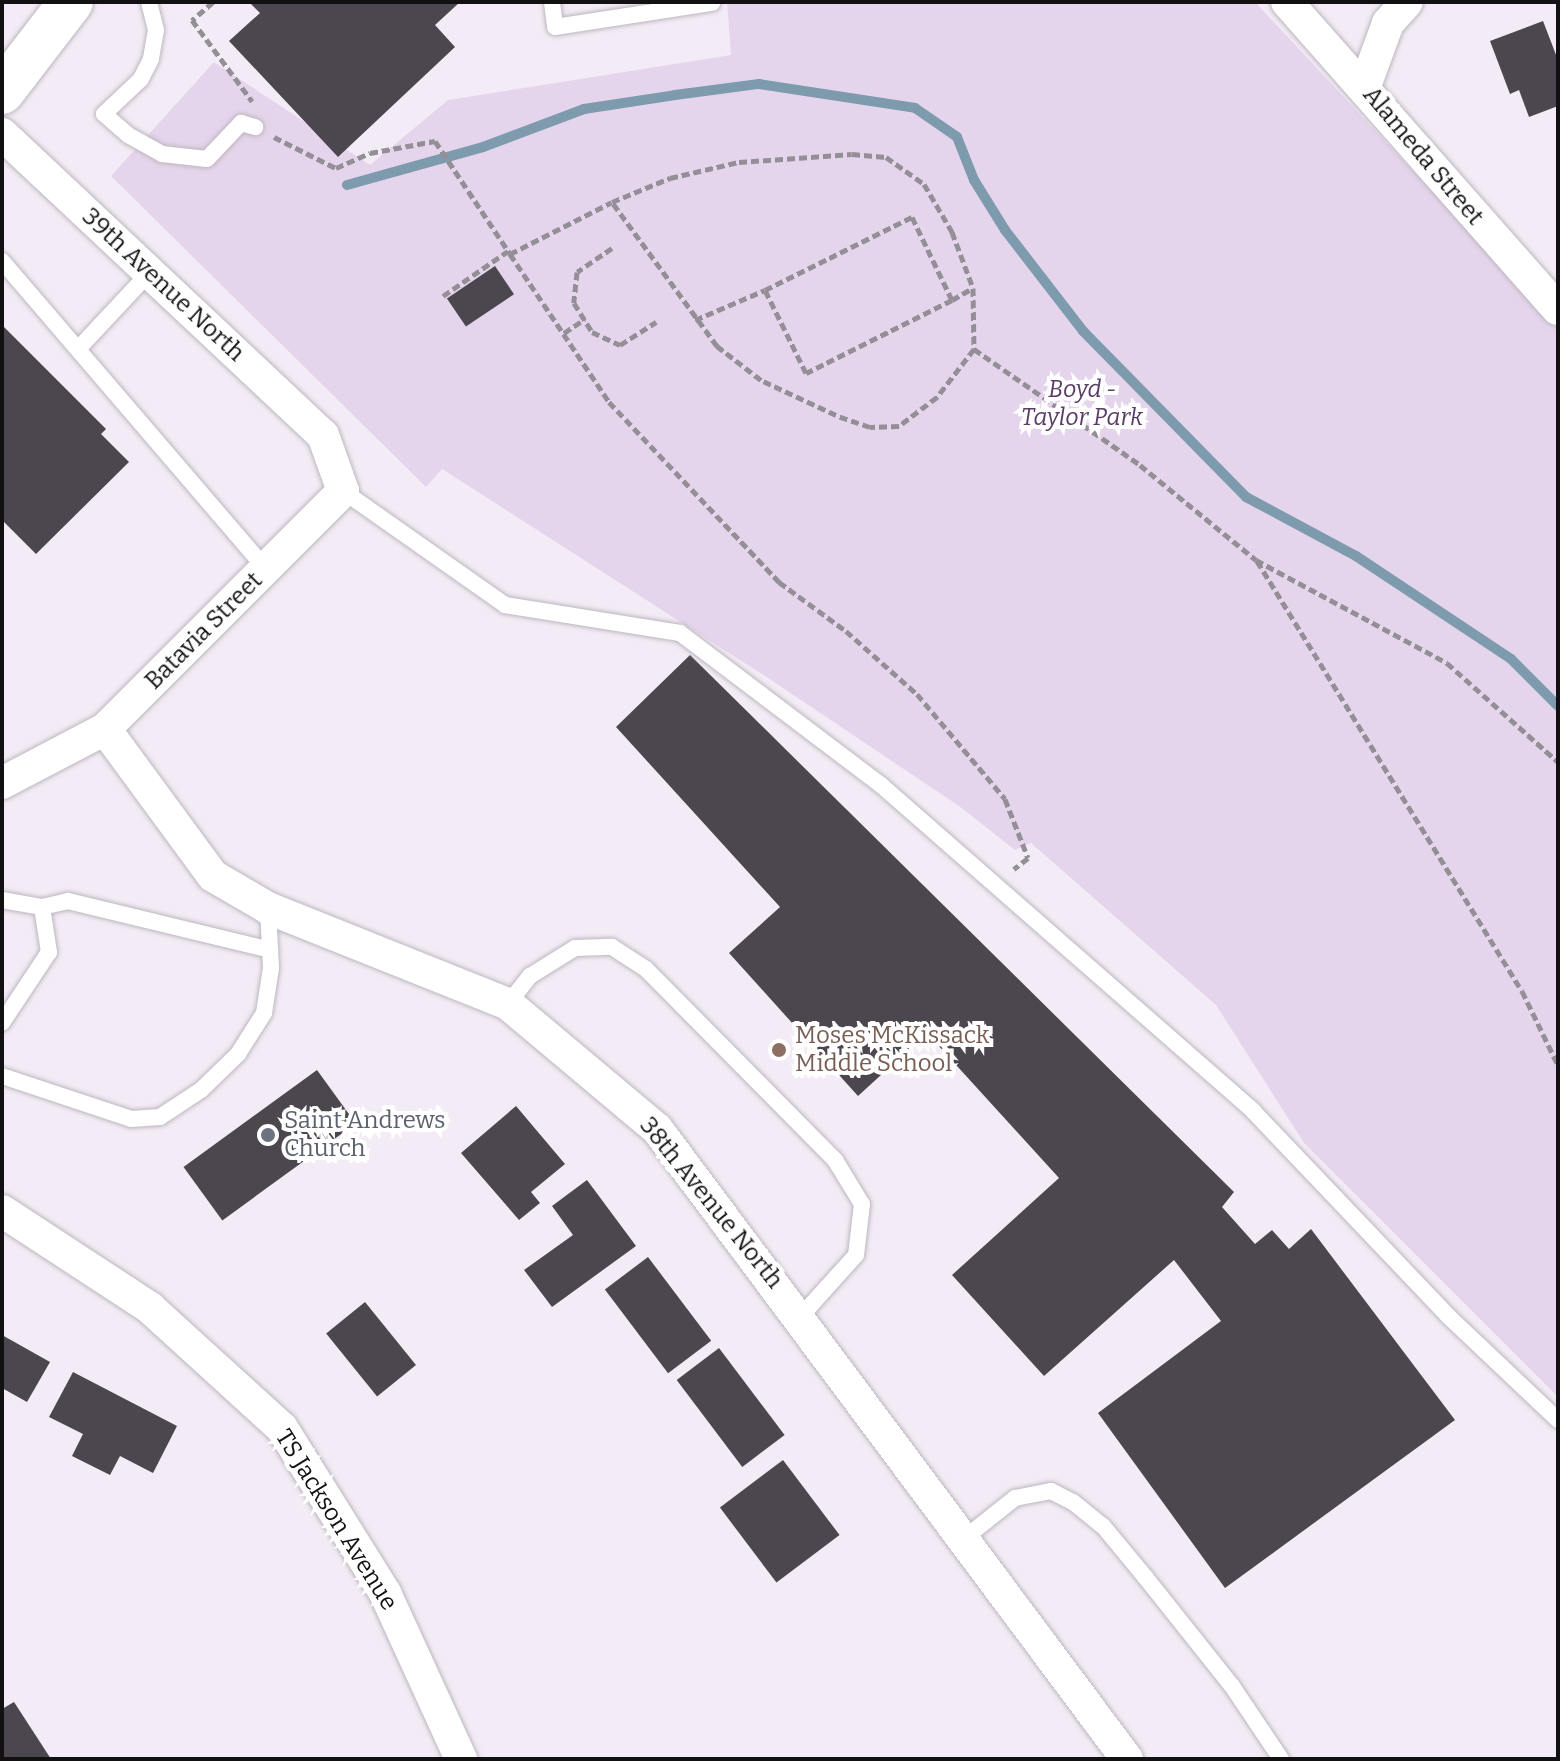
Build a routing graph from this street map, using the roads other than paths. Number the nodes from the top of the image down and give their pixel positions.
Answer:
1 (71, 2) edge
2 (149, 2) edge
3 (552, 2) edge
4 (1287, 2) edge
5 (1407, 2) edge
6 (712, 3) edge
7 (1365, 86) junction
8 (2, 92) edge
9 (255, 127) road end
10 (2, 134) edge
11 (2, 261) edge
12 (150, 272) junction
13 (1558, 309) edge
14 (78, 349) junction
15 (343, 491) junction
16 (266, 569) junction
17 (105, 729) junction
18 (2, 783) edge
19 (2, 900) edge
20 (42, 907) junction
21 (268, 908) junction
22 (270, 950) junction
23 (508, 1004) junction
24 (2, 1023) edge
25 (2, 1076) edge
26 (2, 1211) edge
27 (801, 1316) junction
28 (1558, 1420) edge
29 (966, 1537) junction
30 (461, 1759) edge
31 (1127, 1759) edge
32 (1281, 1759) edge

1 - 8 street
2 - 9 lane
3 - 6 lane
4 - 7 street, Alameda Street
5 - 7 street
7 - 13 street, Alameda Street
10 - 12 street, 39th Avenue North
11 - 14 lane
12 - 14 lane
12 - 15 street, 39th Avenue North
14 - 16 lane
15 - 16 street, Batavia Street
15 - 28 lane
16 - 17 street, Batavia Street
17 - 18 street, Batavia Street
17 - 21 street, 38th Avenue North
19 - 20 lane
20 - 22 lane
20 - 24 lane
21 - 22 lane
21 - 23 street, 38th Avenue North
22 - 25 lane
23 - 27 street, 38th Avenue North
23 - 27 lane
26 - 30 street, TS Jackson Avenue
27 - 29 street, 38th Avenue North
29 - 31 street, 38th Avenue North
29 - 32 lane

